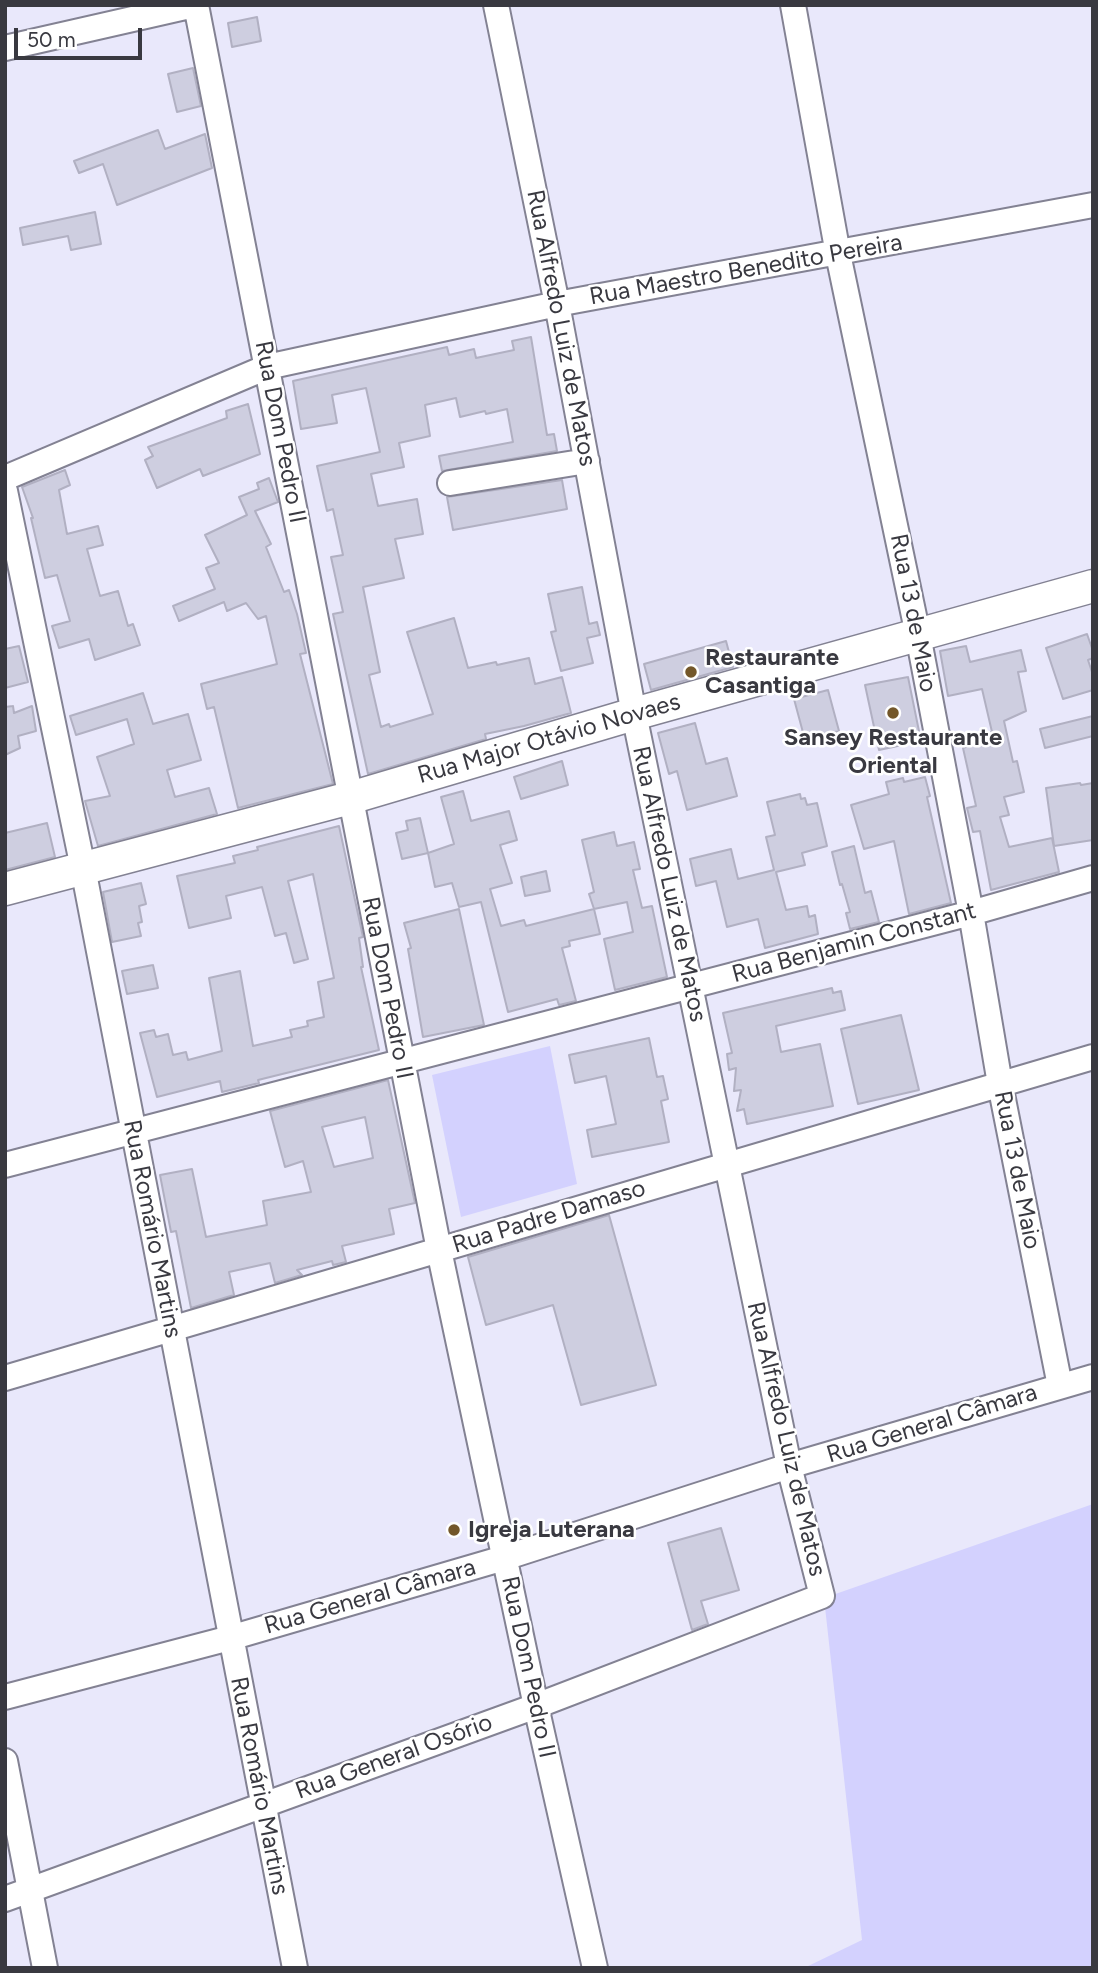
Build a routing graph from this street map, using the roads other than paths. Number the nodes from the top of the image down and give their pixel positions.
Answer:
1 (195, 5) edge
2 (496, 5) edge
3 (793, 5) edge
4 (5, 48) edge
5 (1093, 205) edge
6 (838, 254) junction
7 (557, 304) junction
8 (267, 367) junction
9 (587, 461) junction
10 (5, 478) edge
11 (450, 483) dead end
12 (5, 491) edge
13 (1093, 586) edge
14 (918, 635) junction
15 (634, 714) junction
16 (350, 798) junction
17 (83, 868) junction
18 (1093, 878) edge
19 (5, 889) edge
20 (971, 913) junction
21 (690, 985) junction
22 (1093, 1057) edge
23 (401, 1062) junction
24 (1000, 1084) junction
25 (133, 1131) junction
26 (727, 1165) junction
27 (5, 1166) edge
28 (439, 1250) junction
29 (171, 1329) junction
30 (1093, 1377) edge
31 (5, 1378) edge
32 (1060, 1386) junction
33 (789, 1466) junction
34 (505, 1558) junction
35 (822, 1596) joint
36 (230, 1638) junction
37 (5, 1696) edge
38 (536, 1706) junction
39 (5, 1760) edge
40 (262, 1804) junction
41 (30, 1890) junction
42 (5, 1899) edge
43 (45, 1968) edge
44 (295, 1968) edge
45 (595, 1968) edge

1 - 4 street
1 - 8 street, Rua Dom Pedro II
2 - 7 street, Rua Alfredo Luiz de Matos
3 - 6 street, Rua 13 de Maio
5 - 6 street, Rua Maestro Benedito Pereira
6 - 7 street, Rua Maestro Benedito Pereira
6 - 14 street, Rua 13 de Maio
7 - 8 street, Rua Maestro Benedito Pereira
7 - 9 street, Rua Alfredo Luiz de Matos
8 - 10 street, Rua Maestro Benedito Pereira
8 - 16 street, Rua Dom Pedro II
9 - 11 street
9 - 15 street, Rua Alfredo Luiz de Matos
12 - 17 street, Rua Romário Martins
13 - 14 main road, Rua Major Otávio Novaes
14 - 15 main road, Rua Major Otávio Novaes
14 - 20 street, Rua 13 de Maio
15 - 16 main road, Rua Major Otávio Novaes
15 - 21 street, Rua Alfredo Luiz de Matos
16 - 17 main road, Rua Major Otávio Novaes
16 - 23 street, Rua Dom Pedro II
17 - 19 main road, Rua Major Otávio Novaes
17 - 25 street, Rua Romário Martins
18 - 20 street, Rua Benjamin Constant
20 - 21 street, Rua Benjamin Constant
20 - 24 street, Rua 13 de Maio
21 - 23 street, Rua Benjamin Constant
21 - 26 street, Rua Alfredo Luiz de Matos
22 - 24 street, Rua Padre Damaso
23 - 25 street, Rua Benjamin Constant
23 - 28 street, Rua Dom Pedro II
24 - 26 street, Rua Padre Damaso
24 - 32 street, Rua 13 de Maio
25 - 27 street, Rua Benjamin Constant
25 - 29 street, Rua Romário Martins
26 - 28 street, Rua Padre Damaso
26 - 33 street, Rua Alfredo Luiz de Matos
28 - 29 street, Rua Padre Damaso
28 - 34 street, Rua Dom Pedro II
29 - 31 street, Rua Padre Damaso
29 - 36 street, Rua Romário Martins
30 - 32 street, Rua General Câmara
32 - 33 street, Rua General Câmara
33 - 34 street, Rua General Câmara
33 - 35 street, Rua Alfredo Luiz de Matos
34 - 36 street, Rua General Câmara
34 - 38 street, Rua Dom Pedro II
35 - 38 street, Rua General Osório
36 - 37 street, Rua General Câmara
36 - 40 street, Rua Romário Martins
38 - 40 street, Rua General Osório
38 - 45 street, Rua Dom Pedro II
39 - 41 street
40 - 41 street, Rua General Osório
40 - 44 street, Rua Romário Martins
41 - 42 street, Rua General Osório
41 - 43 street

